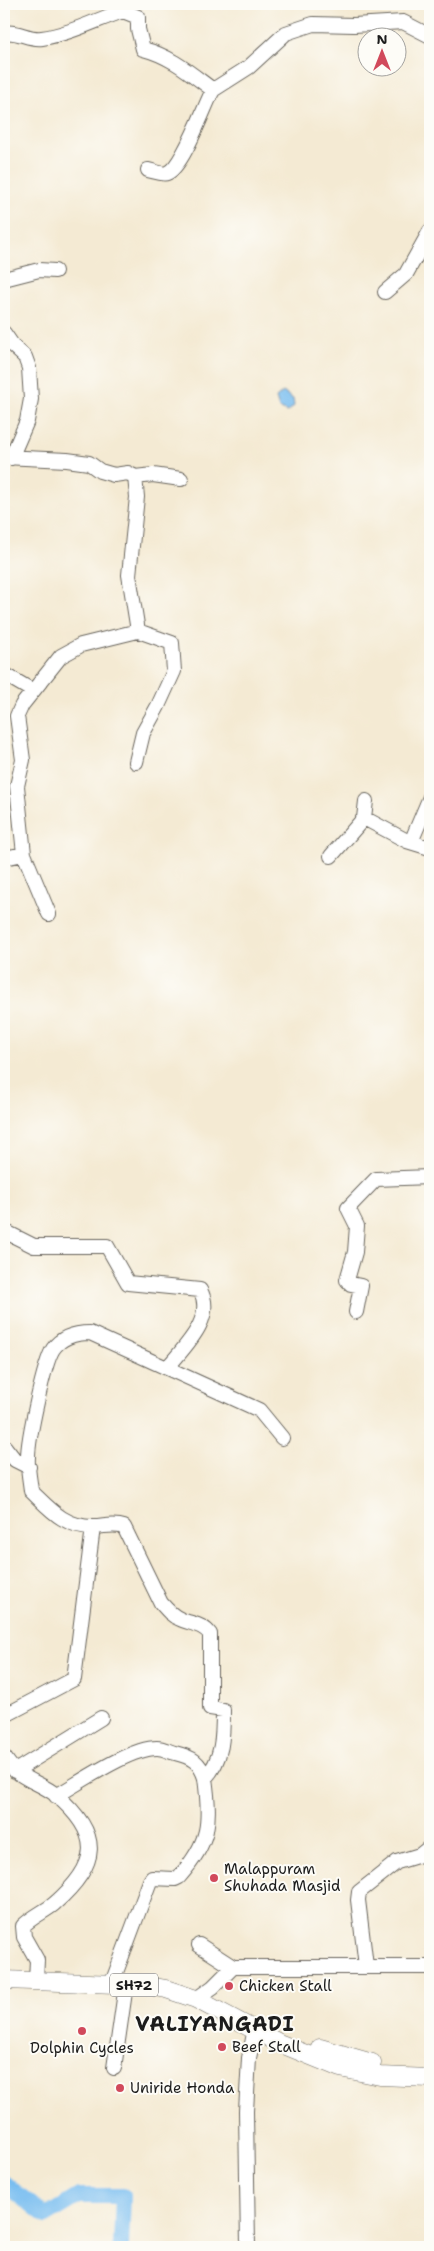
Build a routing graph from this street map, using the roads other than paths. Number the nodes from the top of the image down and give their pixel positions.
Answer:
1 (4, 33) edge
2 (430, 36) edge
3 (213, 90) junction
4 (148, 170) dead end
5 (430, 231) edge
6 (55, 271) dead end
7 (4, 279) edge
8 (385, 292) dead end
9 (4, 333) edge
10 (8, 457) edge
11 (135, 477) junction
12 (181, 479) dead end
13 (138, 631) junction
14 (4, 674) edge
15 (33, 690) junction
16 (136, 762) dead end
17 (430, 797) edge
18 (366, 801) dead end
19 (364, 818) junction
20 (411, 842) junction
21 (430, 848) edge
22 (24, 854) junction
23 (331, 856) dead end
24 (4, 858) edge
25 (49, 914) dead end
26 (430, 1178) edge
27 (4, 1231) edge
28 (356, 1312) dead end
29 (168, 1368) junction
30 (282, 1438) dead end
31 (4, 1446) edge
32 (29, 1467) junction
33 (93, 1527) junction
34 (4, 1716) edge
35 (100, 1718) dead end
36 (4, 1757) edge
37 (15, 1771) junction
38 (205, 1778) junction
39 (56, 1796) junction
40 (430, 1846) edge
41 (199, 1945) dead end
42 (366, 1966) junction
43 (430, 1967) edge
44 (233, 1968) junction
45 (4, 1980) edge
46 (36, 1980) junction
47 (119, 1984) junction
48 (196, 1999) junction
49 (255, 2029) junction
50 (430, 2067) edge
51 (114, 2068) dead end
52 (430, 2078) edge
53 (248, 2247) edge

1 - 3 street
2 - 3 street
3 - 4 street
5 - 8 street
6 - 7 street
9 - 10 street
10 - 11 street
11 - 12 street
11 - 13 street
13 - 15 street
13 - 16 street
14 - 15 street
15 - 22 street
17 - 20 street
18 - 19 street
19 - 20 street
19 - 23 street
20 - 21 street
22 - 24 street
22 - 25 street
26 - 28 street
27 - 29 street
29 - 30 street
29 - 32 street
31 - 32 street
32 - 33 street
33 - 34 street
33 - 38 street
35 - 37 street
36 - 37 street
37 - 39 street
38 - 39 street
38 - 47 street
39 - 46 street
40 - 42 street
41 - 44 street
42 - 43 street
42 - 44 street
44 - 48 street
45 - 46 main road, SH72
46 - 47 main road, SH72
47 - 48 main road, SH72
47 - 51 street
48 - 49 main road, SH72
49 - 50 main road, SH72
49 - 52 main road, SH72
49 - 53 street

